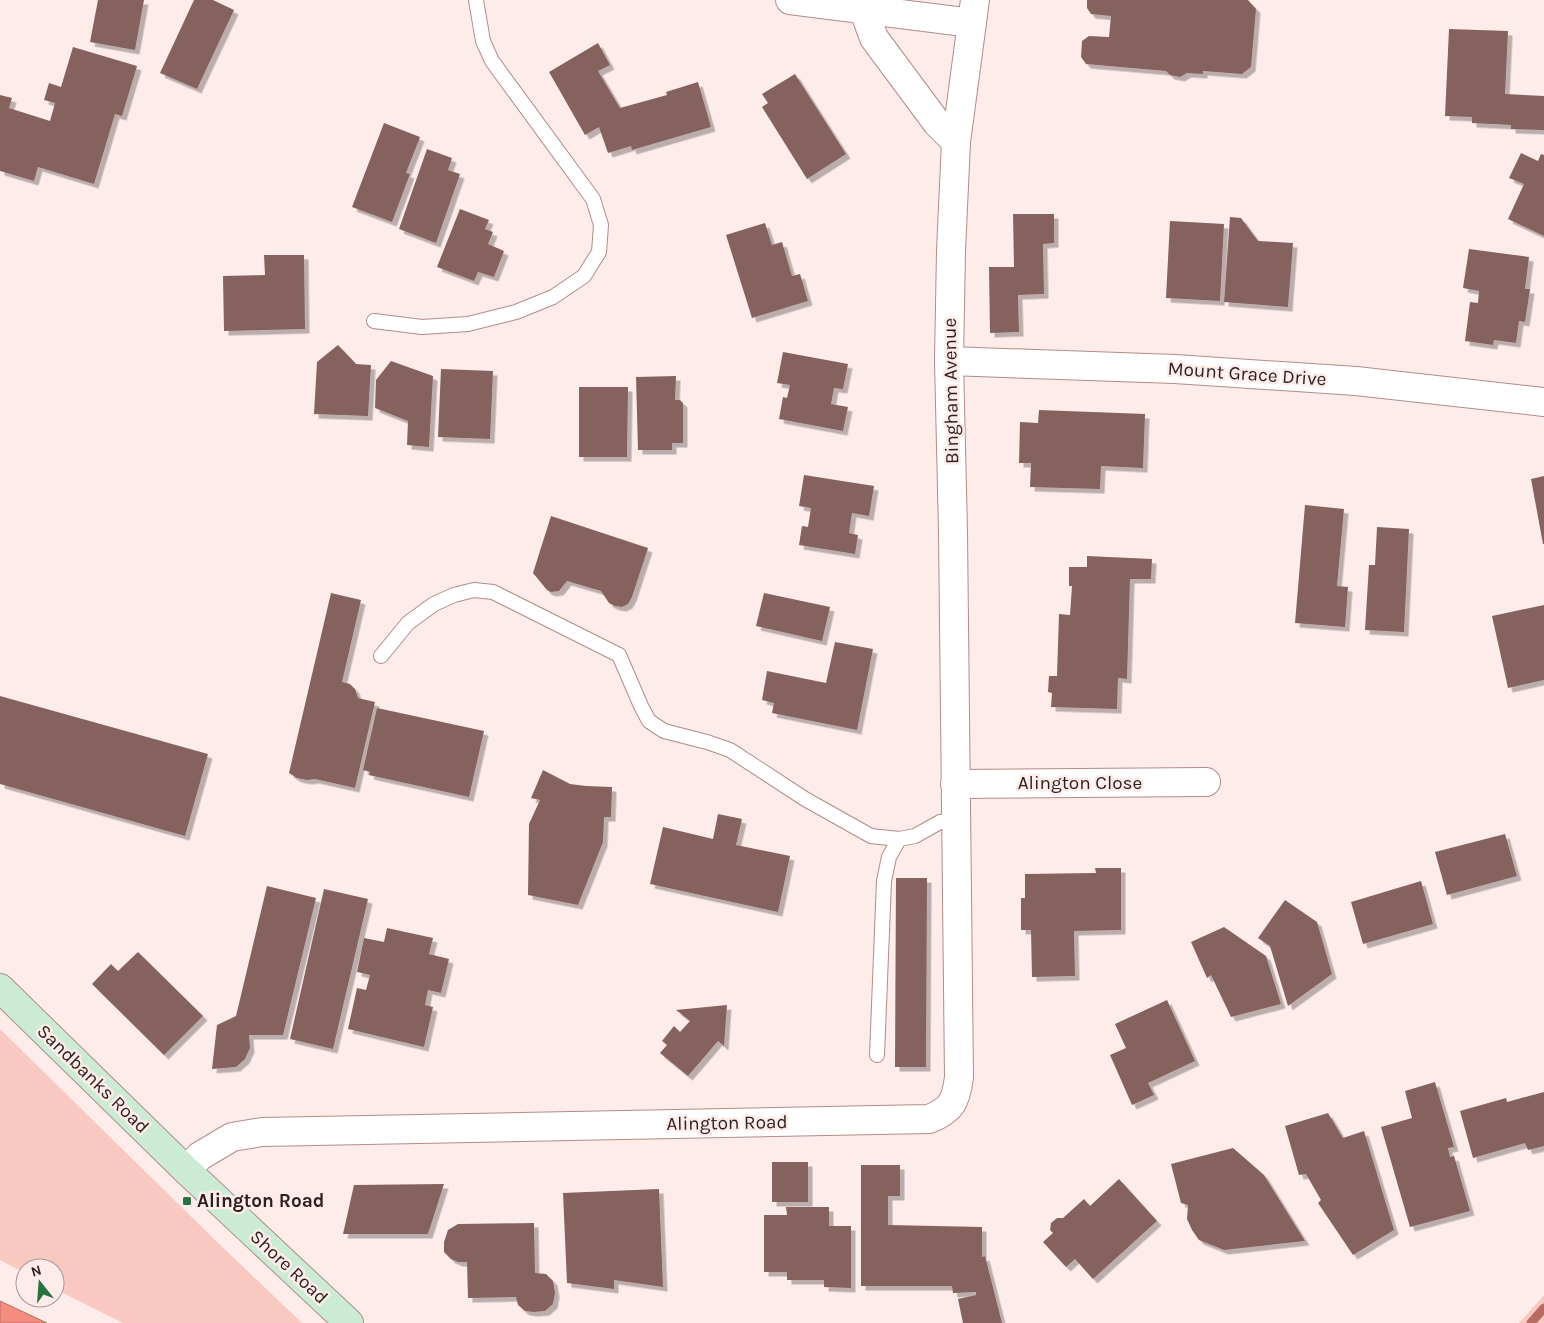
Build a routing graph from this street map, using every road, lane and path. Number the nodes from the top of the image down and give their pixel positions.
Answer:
1 (476, 0) edge
2 (790, 0) edge
3 (862, 8) junction
4 (974, 11) edge
5 (956, 142) junction
6 (374, 321) dead end
7 (949, 361) junction
8 (1544, 402) edge
9 (381, 656) dead end
10 (1206, 782) dead end
11 (955, 784) junction
12 (956, 820) junction
13 (899, 839) junction
14 (0, 988) edge
15 (878, 1055) dead end
16 (186, 1170) junction
17 (349, 1323) edge

1 - 6 lane
2 - 3 street
3 - 4 street
3 - 5 street
4 - 5 street, Bingham Avenue
5 - 7 street, Bingham Avenue
7 - 8 street, Mount Grace Drive
7 - 11 street, Bingham Avenue
9 - 13 lane
10 - 11 street, Alington Close
11 - 12 street, Alington Road
12 - 13 lane
12 - 16 street, Alington Road
13 - 15 lane
14 - 16 main road, Sandbanks Road
16 - 17 main road, Shore Road

